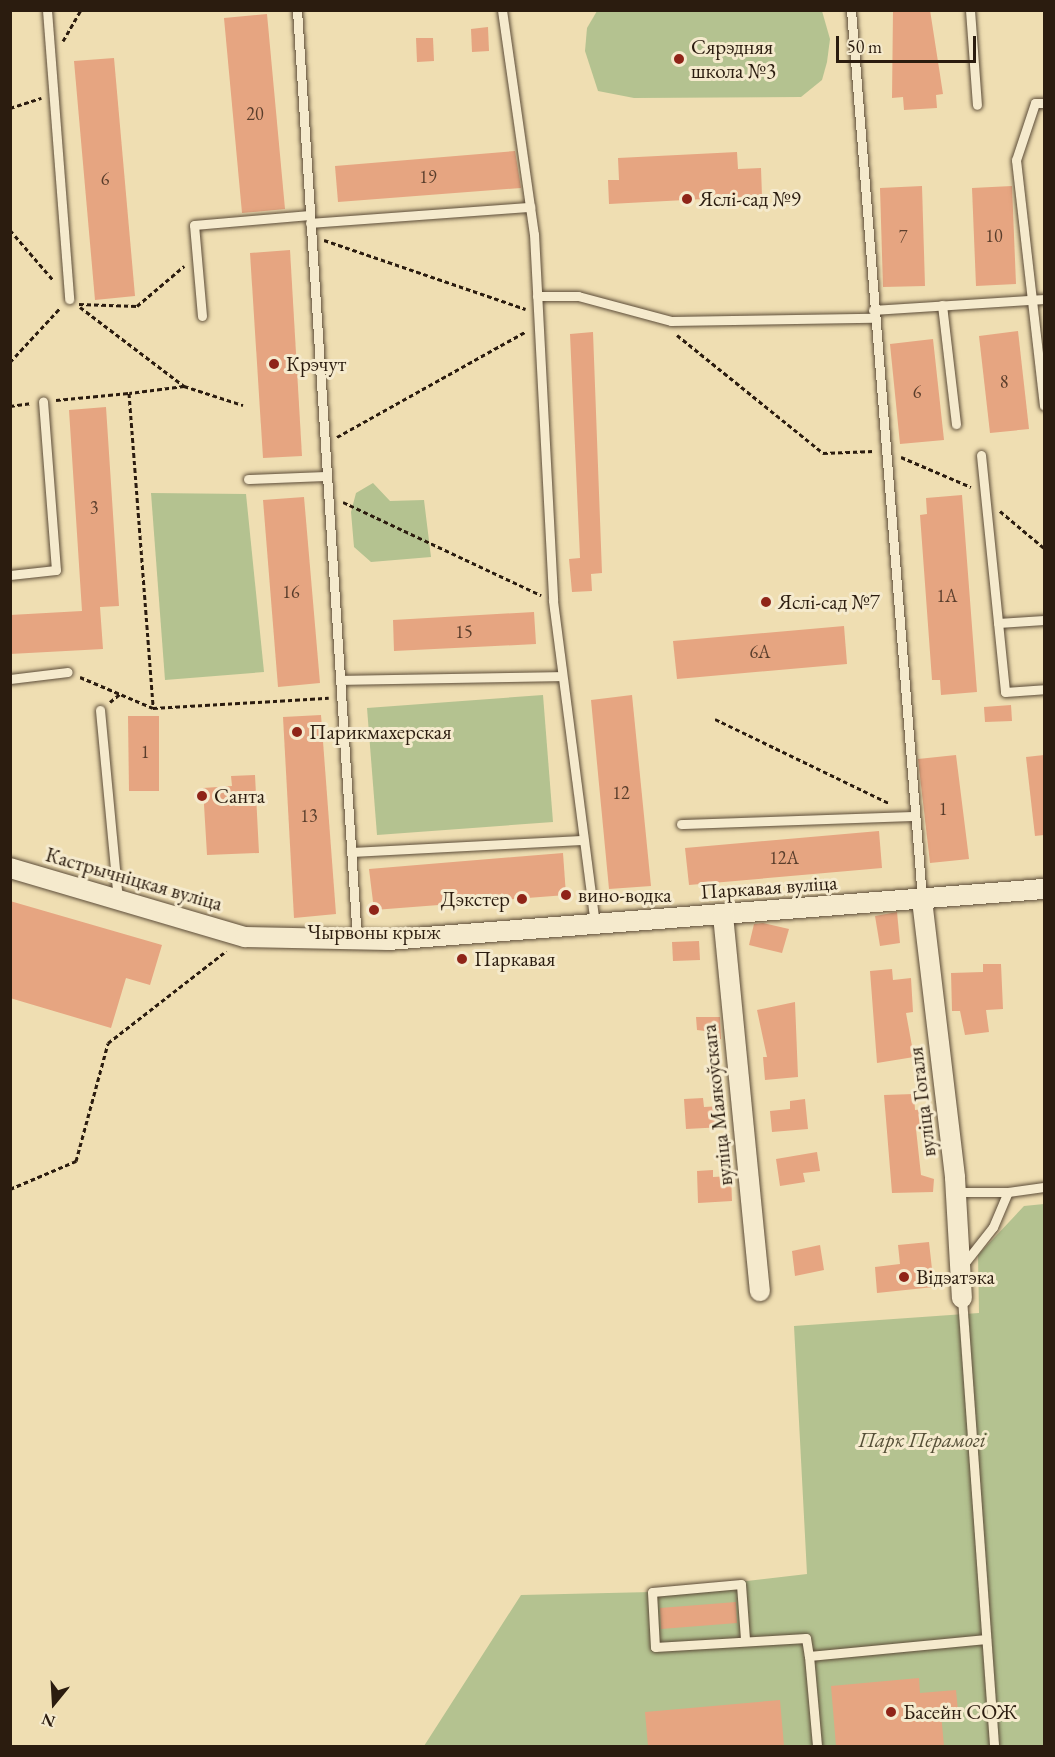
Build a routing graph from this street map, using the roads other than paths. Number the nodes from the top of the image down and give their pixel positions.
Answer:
1 (47, 10) edge
2 (297, 10) edge
3 (502, 10) edge
4 (851, 10) edge
5 (970, 10) edge
6 (1044, 103) edge
7 (978, 105) dead end
8 (530, 207) junction
9 (310, 219) junction
10 (537, 296) junction
11 (1044, 299) edge
12 (1034, 300) junction
13 (72, 302) road end
14 (942, 305) junction
15 (873, 314) junction
16 (202, 316) dead end
17 (43, 402) road end
18 (1044, 405) edge
19 (956, 424) dead end
20 (981, 455) dead end
21 (327, 476) junction
22 (248, 479) dead end
23 (10, 575) edge
24 (1044, 620) edge
25 (998, 623) junction
26 (68, 672) road end
27 (562, 676) junction
28 (10, 679) edge
29 (340, 680) junction
30 (1044, 689) edge
31 (100, 710) dead end
32 (915, 816) junction
33 (681, 824) dead end
34 (582, 840) junction
35 (351, 852) junction
36 (10, 868) edge
37 (1044, 889) edge
38 (922, 900) junction
39 (118, 901) junction
40 (723, 915) junction
41 (595, 925) junction
42 (244, 937) joint
43 (357, 940) junction
44 (1044, 1187) edge
45 (1008, 1191) junction
46 (956, 1192) junction
47 (960, 1269) junction
48 (760, 1291) dead end
49 (962, 1298) joint
50 (746, 1639) junction
51 (986, 1639) junction
52 (809, 1656) junction
53 (816, 1746) edge
54 (994, 1746) edge

1 - 13 lane
2 - 9 lane
3 - 8 lane
4 - 15 lane
5 - 7 lane
6 - 12 lane
8 - 9 lane
8 - 10 lane
9 - 16 lane
9 - 21 lane
10 - 15 lane
10 - 27 lane
11 - 12 lane
12 - 14 lane
12 - 18 lane
14 - 15 lane
14 - 19 lane
15 - 32 lane
17 - 23 lane
20 - 25 lane
21 - 22 lane
21 - 29 lane
24 - 25 lane
25 - 30 lane
26 - 28 lane
27 - 29 lane
27 - 34 lane
29 - 35 lane
31 - 39 lane
32 - 33 lane
32 - 38 lane
34 - 35 lane
34 - 41 lane
35 - 43 lane
36 - 39 street, Кастрычніцкая вуліца
37 - 38 street, Паркавая вуліца
38 - 40 street, Паркавая вуліца
38 - 46 street, вуліца Гогаля
39 - 42 street, Кастрычніцкая вуліца
40 - 41 street, Паркавая вуліца
40 - 48 street, вуліца Маякоўскага
41 - 43 street, Паркавая вуліца
42 - 43 street, Паркавая вуліца
44 - 45 lane
45 - 46 lane
45 - 47 lane
46 - 47 street, вуліца Гогаля
47 - 49 street, вуліца Гогаля
49 - 51 lane
50 - 50 lane
50 - 52 lane
51 - 52 lane
51 - 54 lane
52 - 53 lane

